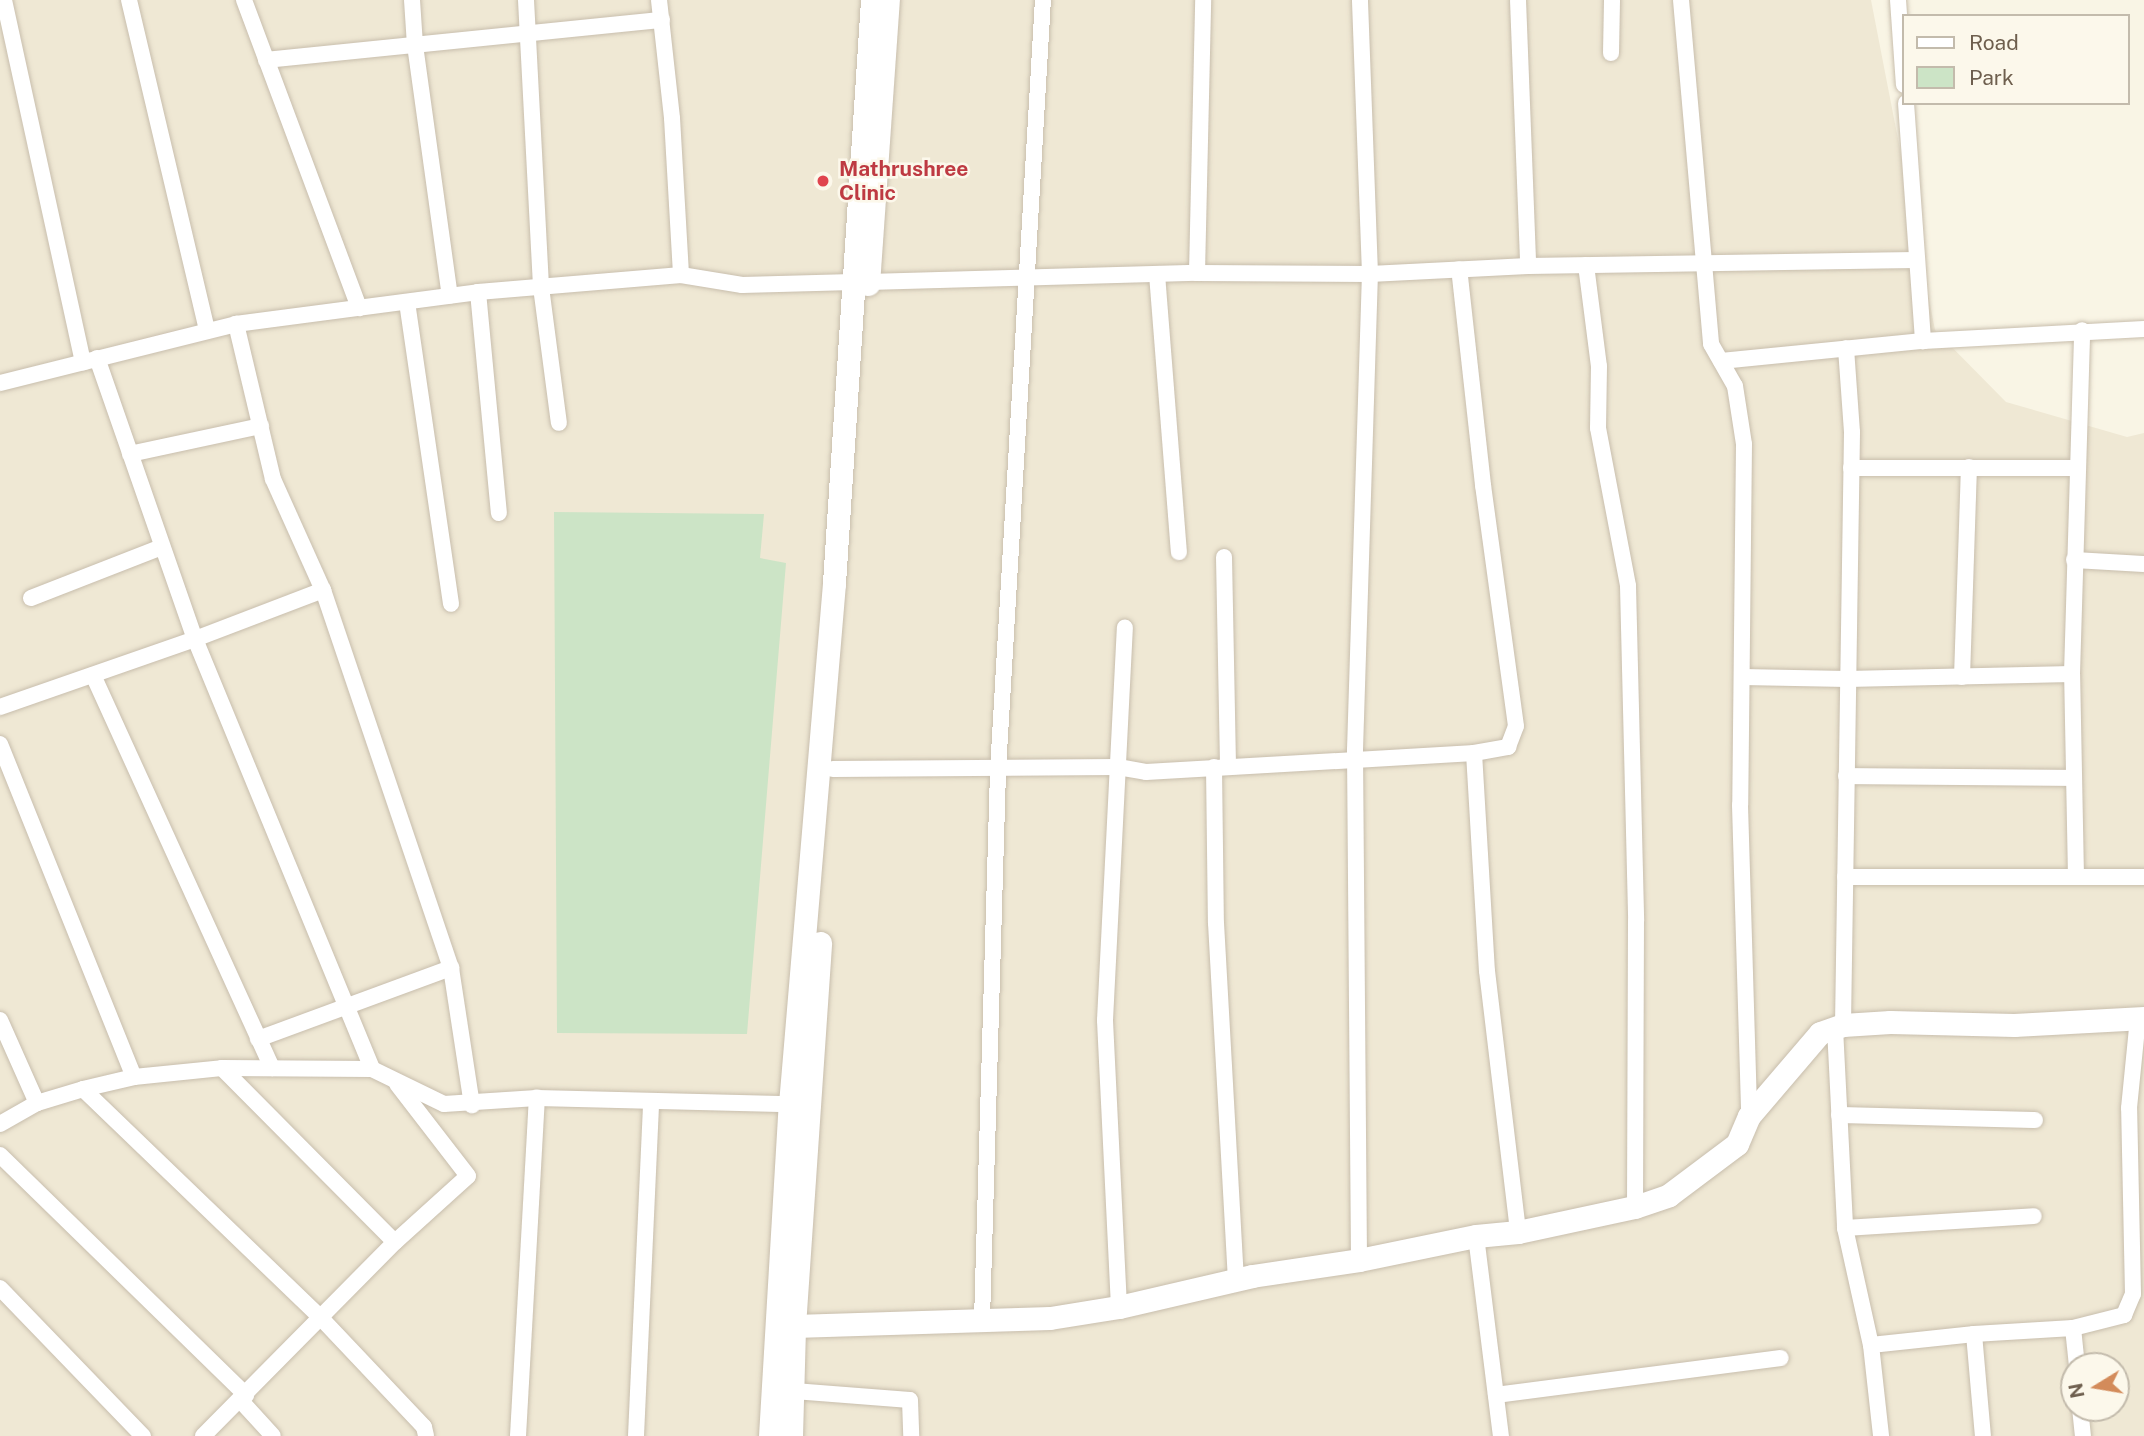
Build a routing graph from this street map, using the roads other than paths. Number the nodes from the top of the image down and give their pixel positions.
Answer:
1 (4, 0) edge
2 (129, 0) edge
3 (244, 0) edge
4 (412, 0) edge
5 (526, 0) edge
6 (659, 0) edge
7 (872, 0) edge
8 (888, 0) edge
9 (1043, 0) edge
10 (1203, 0) edge
11 (1360, 0) edge
12 (1518, 0) edge
13 (1612, 0) edge
14 (1681, 0) edge
15 (1898, 0) edge
16 (662, 20) junction
17 (528, 34) junction
18 (415, 45) junction
19 (1611, 53) dead end
20 (1902, 57) edge
21 (266, 60) junction
22 (1906, 105) edge
23 (1917, 260) junction
24 (1706, 263) junction
25 (1586, 265) junction
26 (1528, 266) junction
27 (1459, 269) junction
28 (1197, 273) junction
29 (1157, 274) junction
30 (1370, 274) junction
31 (681, 275) junction
32 (1029, 279) junction
33 (860, 282) junction
34 (541, 287) junction
35 (478, 292) junction
36 (450, 296) junction
37 (407, 302) junction
38 (359, 308) junction
39 (236, 324) junction
40 (2144, 329) edge
41 (2082, 330) junction
42 (206, 331) junction
43 (1923, 341) junction
44 (1846, 348) junction
45 (90, 360) junction
46 (1721, 361) junction
47 (0, 383) edge
48 (559, 423) dead end
49 (261, 426) junction
50 (130, 454) junction
51 (1969, 467) junction
52 (1851, 468) junction
53 (2076, 468) junction
54 (499, 513) dead end
55 (162, 547) junction
56 (1179, 552) dead end
57 (1224, 557) dead end
58 (2074, 560) junction
59 (2144, 564) edge
60 (323, 590) junction
61 (31, 598) dead end
62 (451, 604) dead end
63 (1125, 628) dead end
64 (195, 639) junction
65 (2072, 674) junction
66 (93, 675) junction
67 (1742, 677) junction
68 (1962, 677) junction
69 (1847, 679) junction
70 (0, 706) edge
71 (0, 744) edge
72 (1474, 754) junction
73 (1355, 761) junction
74 (1118, 767) junction
75 (1221, 767) junction
76 (833, 769) junction
77 (998, 770) junction
78 (1846, 776) junction
79 (2073, 778) junction
80 (1845, 877) junction
81 (2076, 877) junction
82 (2144, 877) edge
83 (451, 968) junction
84 (346, 1005) junction
85 (2141, 1018) edge
86 (0, 1020) edge
87 (1839, 1027) junction
88 (258, 1039) junction
89 (222, 1068) junction
90 (272, 1068) junction
91 (372, 1069) junction
92 (134, 1077) junction
93 (394, 1081) junction
94 (83, 1089) junction
95 (537, 1098) junction
96 (37, 1103) junction
97 (651, 1103) junction
98 (790, 1104) junction
99 (472, 1105) junction
100 (1839, 1115) junction
101 (1749, 1116) junction
102 (2035, 1120) dead end
103 (0, 1124) edge
104 (0, 1155) edge
105 (1635, 1207) junction
106 (2034, 1216) dead end
107 (1845, 1228) junction
108 (1518, 1232) junction
109 (1476, 1236) junction
110 (395, 1242) junction
111 (1359, 1260) junction
112 (1236, 1279) junction
113 (0, 1288) edge
114 (1119, 1307) junction
115 (321, 1318) junction
116 (982, 1320) junction
117 (794, 1326) junction
118 (2073, 1328) junction
119 (1974, 1334) junction
120 (1871, 1345) junction
121 (2076, 1352) edge
122 (1781, 1358) dead end
123 (794, 1391) junction
124 (1496, 1395) junction
125 (243, 1398) junction
126 (143, 1436) edge
127 (202, 1436) edge
128 (273, 1436) edge
129 (426, 1436) edge
130 (518, 1436) edge
131 (636, 1436) edge
132 (770, 1436) edge
133 (791, 1436) edge
134 (911, 1436) edge
135 (1501, 1436) edge
136 (1881, 1436) edge
137 (1983, 1436) edge

1 - 45 street
2 - 42 street
3 - 21 street
4 - 18 street
5 - 17 street
6 - 16 street
7 - 33 main road
8 - 33 main road
9 - 32 street
10 - 28 street
11 - 30 street
12 - 26 street
13 - 19 street
14 - 24 street
15 - 20 street
16 - 17 street
16 - 31 street
17 - 18 street
17 - 34 street
18 - 21 street
18 - 36 street
21 - 38 street
22 - 23 street
23 - 24 street
23 - 43 street
24 - 25 street
24 - 46 street
25 - 26 street
25 - 105 street
26 - 27 street
27 - 30 street
27 - 72 street
28 - 29 street
28 - 30 street
29 - 32 street
29 - 56 street
30 - 73 street
31 - 33 street
31 - 34 street
32 - 33 street
32 - 77 street
33 - 76 main road
33 - 98 main road
34 - 35 street
34 - 48 street
35 - 36 street
35 - 54 street
36 - 37 street
37 - 38 street
37 - 62 street
38 - 39 street
39 - 42 street
39 - 49 street
40 - 41 street
41 - 43 street
41 - 53 street
42 - 45 street
43 - 44 street
44 - 46 street
44 - 52 street
45 - 47 street
45 - 50 street
46 - 67 street
49 - 50 street
49 - 60 street
50 - 55 street
51 - 52 street
51 - 53 street
51 - 68 street
52 - 69 street
53 - 58 street
55 - 61 street
55 - 64 street
57 - 75 street
58 - 59 street
58 - 65 street
60 - 64 street
60 - 83 street
63 - 74 street
64 - 66 street
64 - 84 street
65 - 68 street
65 - 79 street
66 - 70 street
66 - 88 street
67 - 69 street
67 - 101 street
68 - 69 street
69 - 78 street
71 - 92 street
72 - 73 street
72 - 108 street
73 - 75 street
73 - 111 street
74 - 75 street
74 - 77 street
74 - 114 street
75 - 112 street
76 - 77 street
76 - 117 main road
77 - 116 street
78 - 79 street
78 - 80 street
79 - 81 street
80 - 81 street
80 - 87 street
81 - 82 street
83 - 84 street
83 - 99 street
84 - 88 street
84 - 91 street
85 - 87 main road
85 - 118 street
86 - 96 street
87 - 100 street
87 - 101 main road
88 - 90 street
89 - 90 street
89 - 92 street
89 - 110 street
90 - 91 street
91 - 93 street
92 - 94 street
93 - 99 street
93 - 110 street
94 - 96 street
94 - 115 street
95 - 97 street
95 - 99 street
95 - 130 street
96 - 103 street
97 - 98 street
97 - 131 street
98 - 132 main road
100 - 102 street
100 - 107 street
101 - 105 main road
104 - 125 street
105 - 108 main road
106 - 107 street
107 - 120 street
108 - 109 main road
109 - 111 main road
109 - 124 street
110 - 115 street
111 - 112 main road
112 - 114 main road
113 - 126 street
114 - 116 main road
115 - 125 street
115 - 129 street
116 - 117 main road
117 - 123 main road
118 - 119 street
118 - 121 street
119 - 120 street
119 - 137 street
120 - 136 street
122 - 124 street
123 - 133 main road
123 - 134 street
124 - 135 street
125 - 127 street
125 - 128 street

